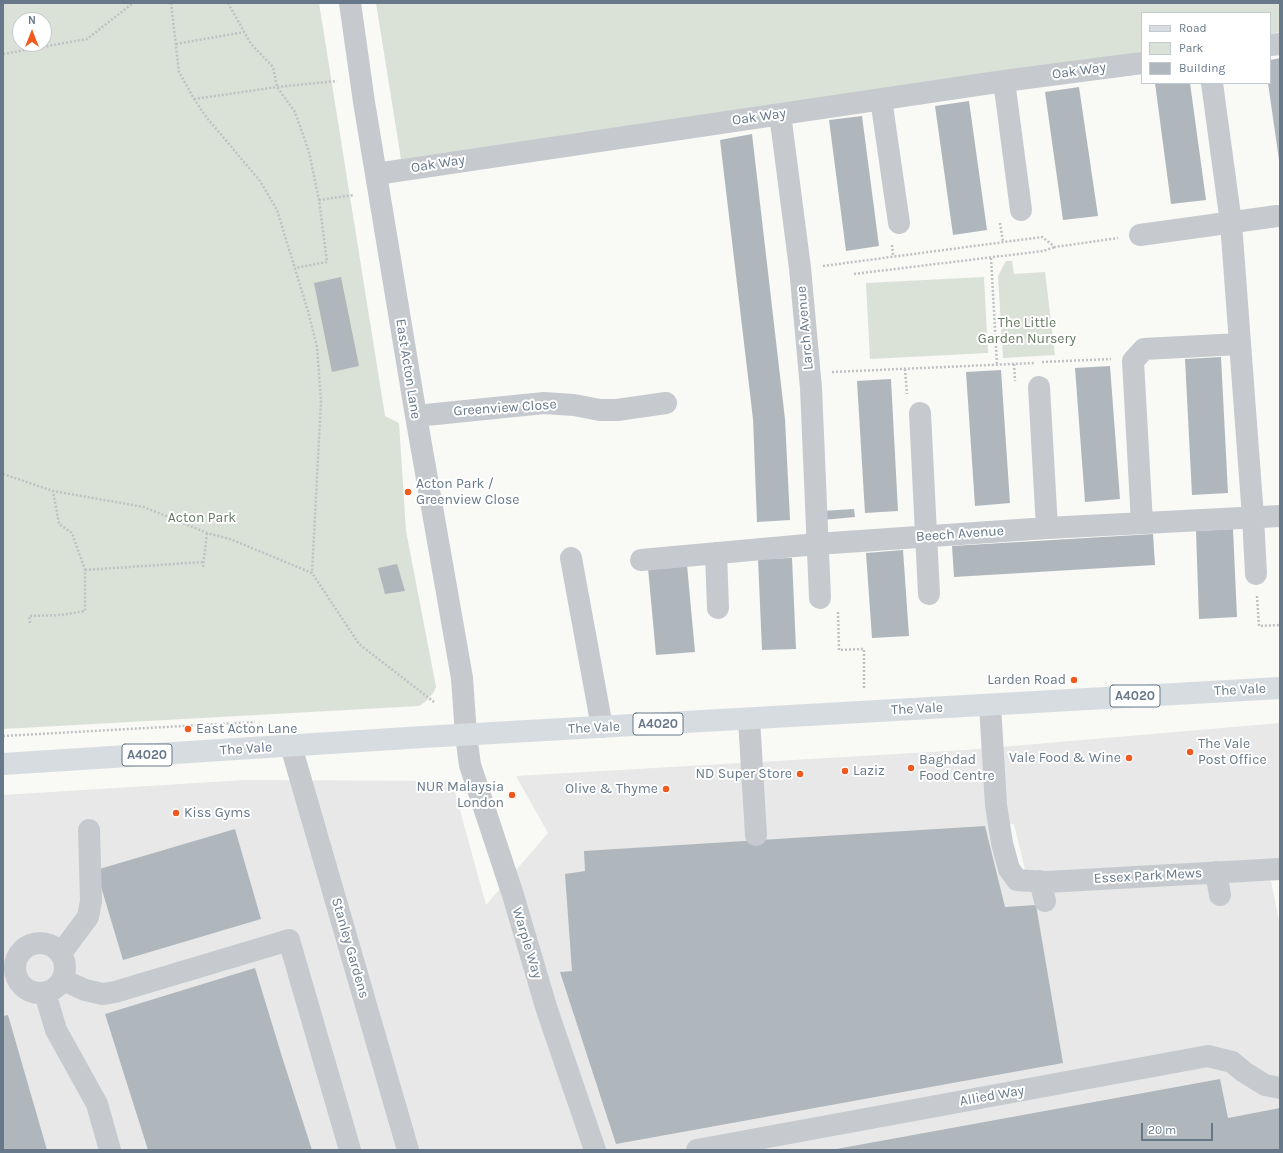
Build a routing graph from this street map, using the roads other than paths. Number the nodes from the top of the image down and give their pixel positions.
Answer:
1 (350, 3) edge
2 (1141, 63) edge
3 (1004, 81) junction
4 (1212, 84) edge
5 (881, 99) junction
6 (780, 114) junction
7 (376, 174) junction
8 (1020, 210) dead end
9 (1277, 216) dead end
10 (899, 223) dead end
11 (1231, 223) junction
12 (1140, 235) road end
13 (1239, 344) junction
14 (1039, 387) dead end
15 (666, 403) dead end
16 (920, 413) dead end
17 (416, 416) junction
18 (1280, 516) edge
19 (1253, 517) junction
20 (1142, 523) junction
21 (1047, 528) junction
22 (926, 536) junction
23 (817, 544) junction
24 (716, 553) junction
25 (571, 558) dead end
26 (641, 560) dead end
27 (1256, 574) road end
28 (929, 594) dead end
29 (820, 598) dead end
30 (718, 608) dead end
31 (1280, 688) edge
32 (990, 705) junction
33 (749, 719) junction
34 (602, 727) junction
35 (466, 735) junction
36 (291, 746) junction
37 (3, 764) edge
38 (89, 830) dead end
39 (756, 835) dead end
40 (1280, 869) edge
41 (1216, 872) junction
42 (1220, 895) dead end
43 (61, 953) junction
44 (9, 978) edge
45 (63, 980) junction
46 (45, 993) junction
47 (1280, 1088) edge
48 (110, 1150) edge
49 (350, 1150) edge
50 (408, 1150) edge
51 (595, 1150) edge
52 (697, 1150) edge

1 - 7 street, East Acton Lane
2 - 3 street, Oak Way
3 - 5 street, Oak Way
3 - 8 street
4 - 11 street
5 - 6 street, Oak Way
5 - 10 street
6 - 7 street, Oak Way
6 - 23 street, Larch Avenue
7 - 17 street, East Acton Lane
9 - 11 street
11 - 12 street
11 - 13 street
13 - 19 street
13 - 20 street
14 - 21 street
15 - 17 street, Greenview Close
16 - 22 street
17 - 35 street, East Acton Lane
18 - 19 street, Beech Avenue
19 - 20 street, Beech Avenue
19 - 27 street
20 - 21 street, Beech Avenue
21 - 22 street, Beech Avenue
22 - 23 street, Beech Avenue
22 - 28 street
23 - 24 street, Beech Avenue
23 - 29 street, Larch Avenue
24 - 26 street, Beech Avenue
24 - 30 street
25 - 34 street
31 - 32 main road, The Vale / A4020
32 - 33 main road, The Vale / A4020
32 - 41 street, Essex Park Mews
33 - 34 main road, The Vale / A4020
33 - 39 street
34 - 35 main road, The Vale / A4020
35 - 36 main road, The Vale / A4020
35 - 51 street, Warple Way
36 - 37 main road, The Vale / A4020
36 - 50 street, Stanley Gardens
38 - 43 street
40 - 41 street, Essex Park Mews
41 - 42 street
43 - 44 street
43 - 45 street
44 - 46 street
45 - 46 street
45 - 49 street
46 - 48 street
47 - 52 street, Allied Way

